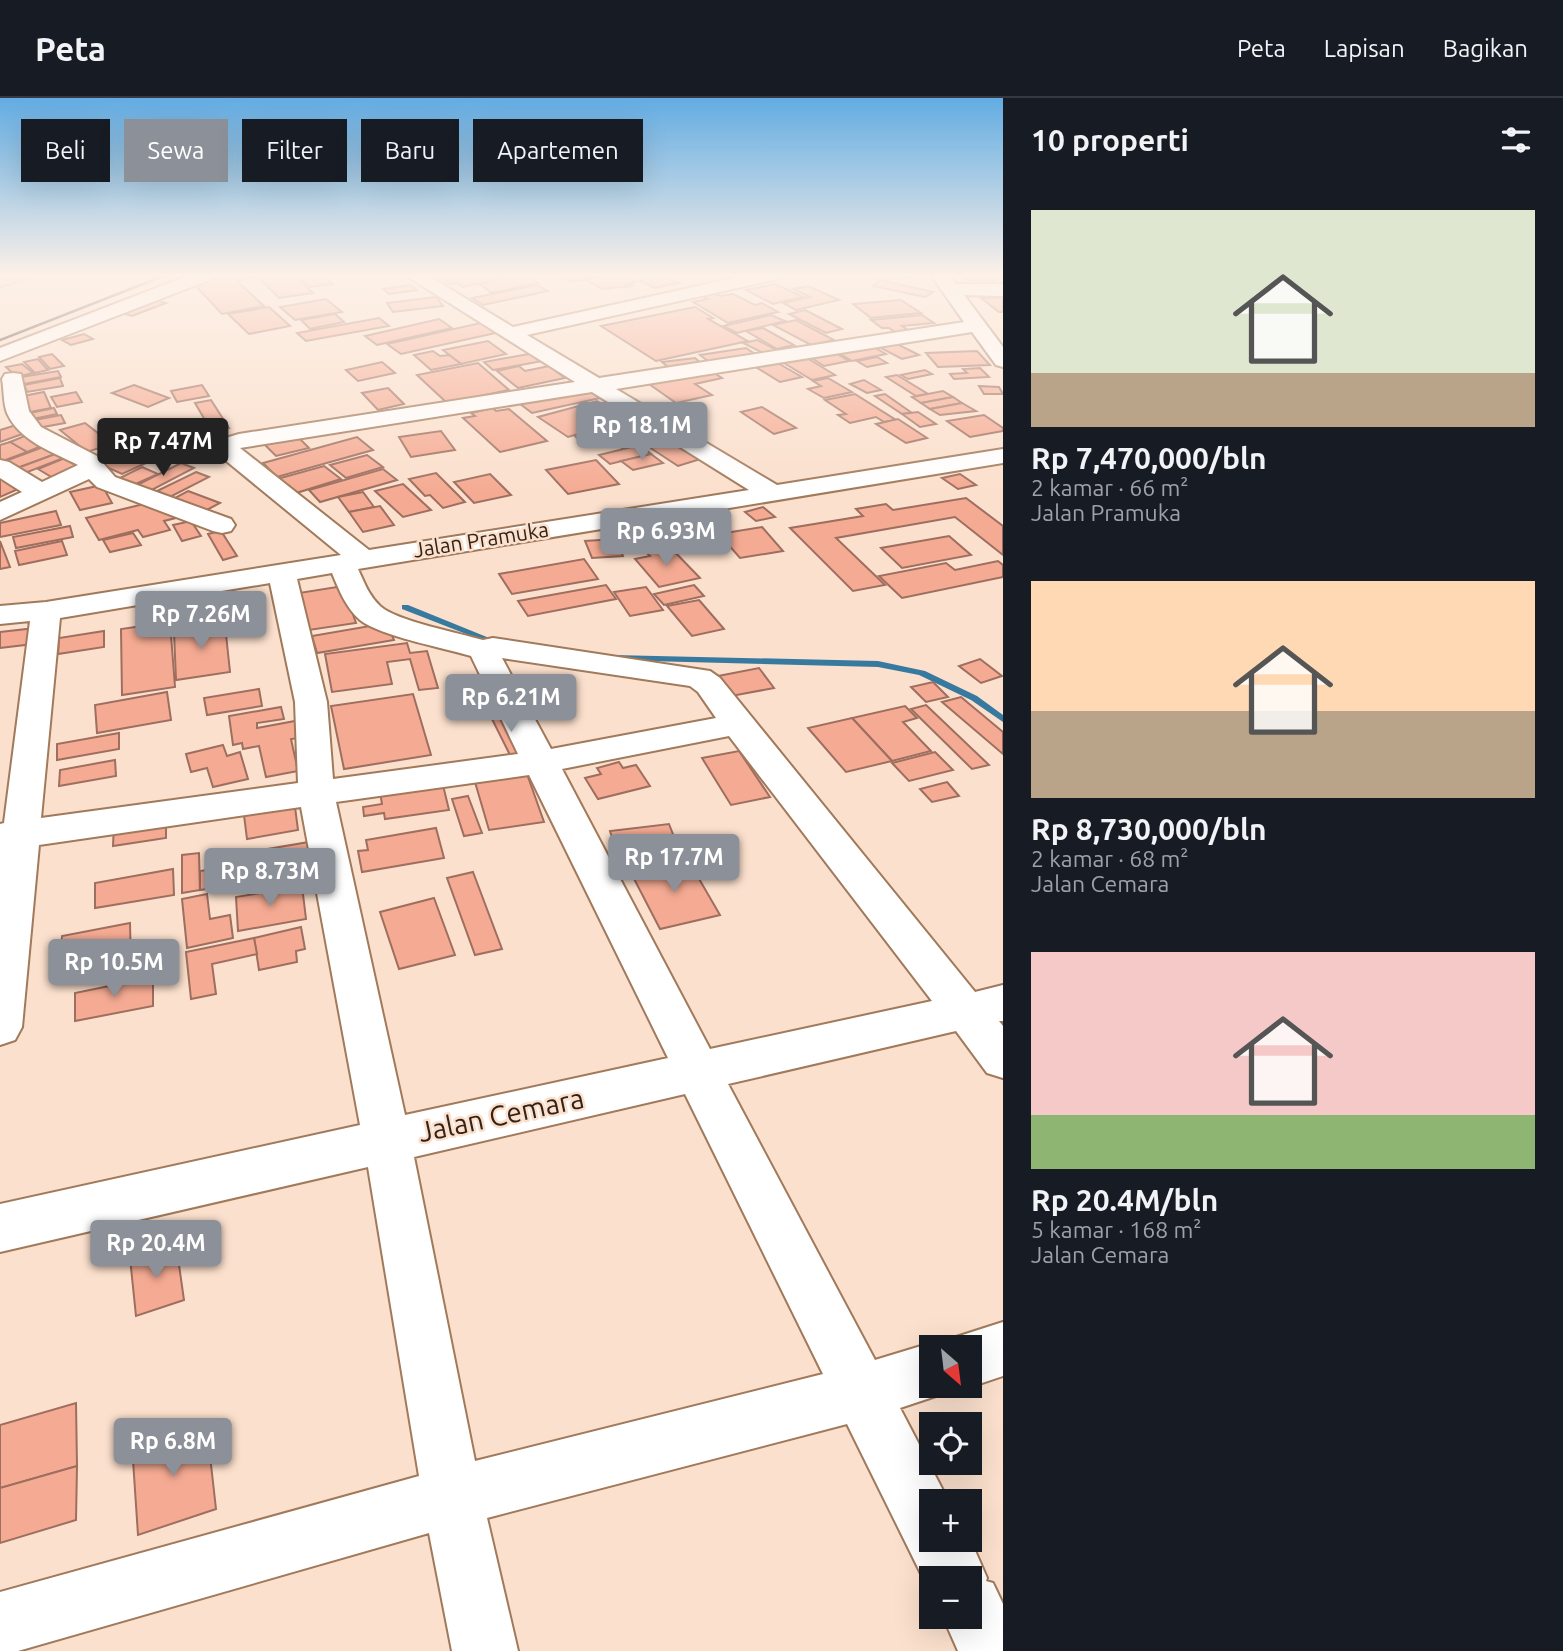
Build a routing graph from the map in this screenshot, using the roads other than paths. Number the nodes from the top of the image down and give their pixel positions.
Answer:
1 (19, 347) edge
2 (534, 347) edge
3 (839, 347) edge
4 (0, 355) edge
5 (13, 379) dead end
6 (594, 386) junction
7 (1003, 456) edge
8 (0, 467) edge
9 (92, 468) junction
10 (40, 492) junction
11 (772, 493) junction
12 (0, 512) edge
13 (222, 525) dead end
14 (352, 561) junction
15 (282, 573) junction
16 (46, 611) junction
17 (0, 615) edge
18 (483, 650) junction
19 (737, 724) junction
20 (540, 762) junction
21 (316, 791) junction
22 (10, 835) edge
23 (984, 1008) edge
24 (0, 1027) edge
25 (1003, 1059) edge
26 (699, 1073) junction
27 (387, 1140) junction
28 (0, 1228) edge
29 (1003, 1349) edge
30 (982, 1355) edge
31 (919, 1375) edge
32 (863, 1392) junction
33 (452, 1497) junction
34 (919, 1505) edge
35 (0, 1624) edge
36 (981, 1629) edge
37 (485, 1651) edge
38 (992, 1651) edge

1 - 4 street
2 - 6 street
3 - 6 street
5 - 9 street
6 - 11 street
6 - 14 street
7 - 11 street, Jalan Pramuka
8 - 10 street
9 - 10 street
9 - 13 street
10 - 12 street
11 - 14 street, Jalan Pramuka
14 - 15 street, Jalan Pramuka
14 - 18 street
15 - 16 street, Jalan Pramuka
15 - 21 street
16 - 17 street, Jalan Pramuka
16 - 22 street
18 - 19 street
18 - 20 street
19 - 20 street
19 - 23 street
20 - 21 street
20 - 26 street
21 - 22 street
21 - 27 street
22 - 24 street
23 - 25 street
23 - 26 street, Jalan Cemara
26 - 27 street, Jalan Cemara
26 - 32 street
27 - 28 street, Jalan Cemara
27 - 33 street
29 - 30 street
31 - 32 street
32 - 33 street
32 - 34 street
33 - 35 street
33 - 37 street
36 - 38 street

